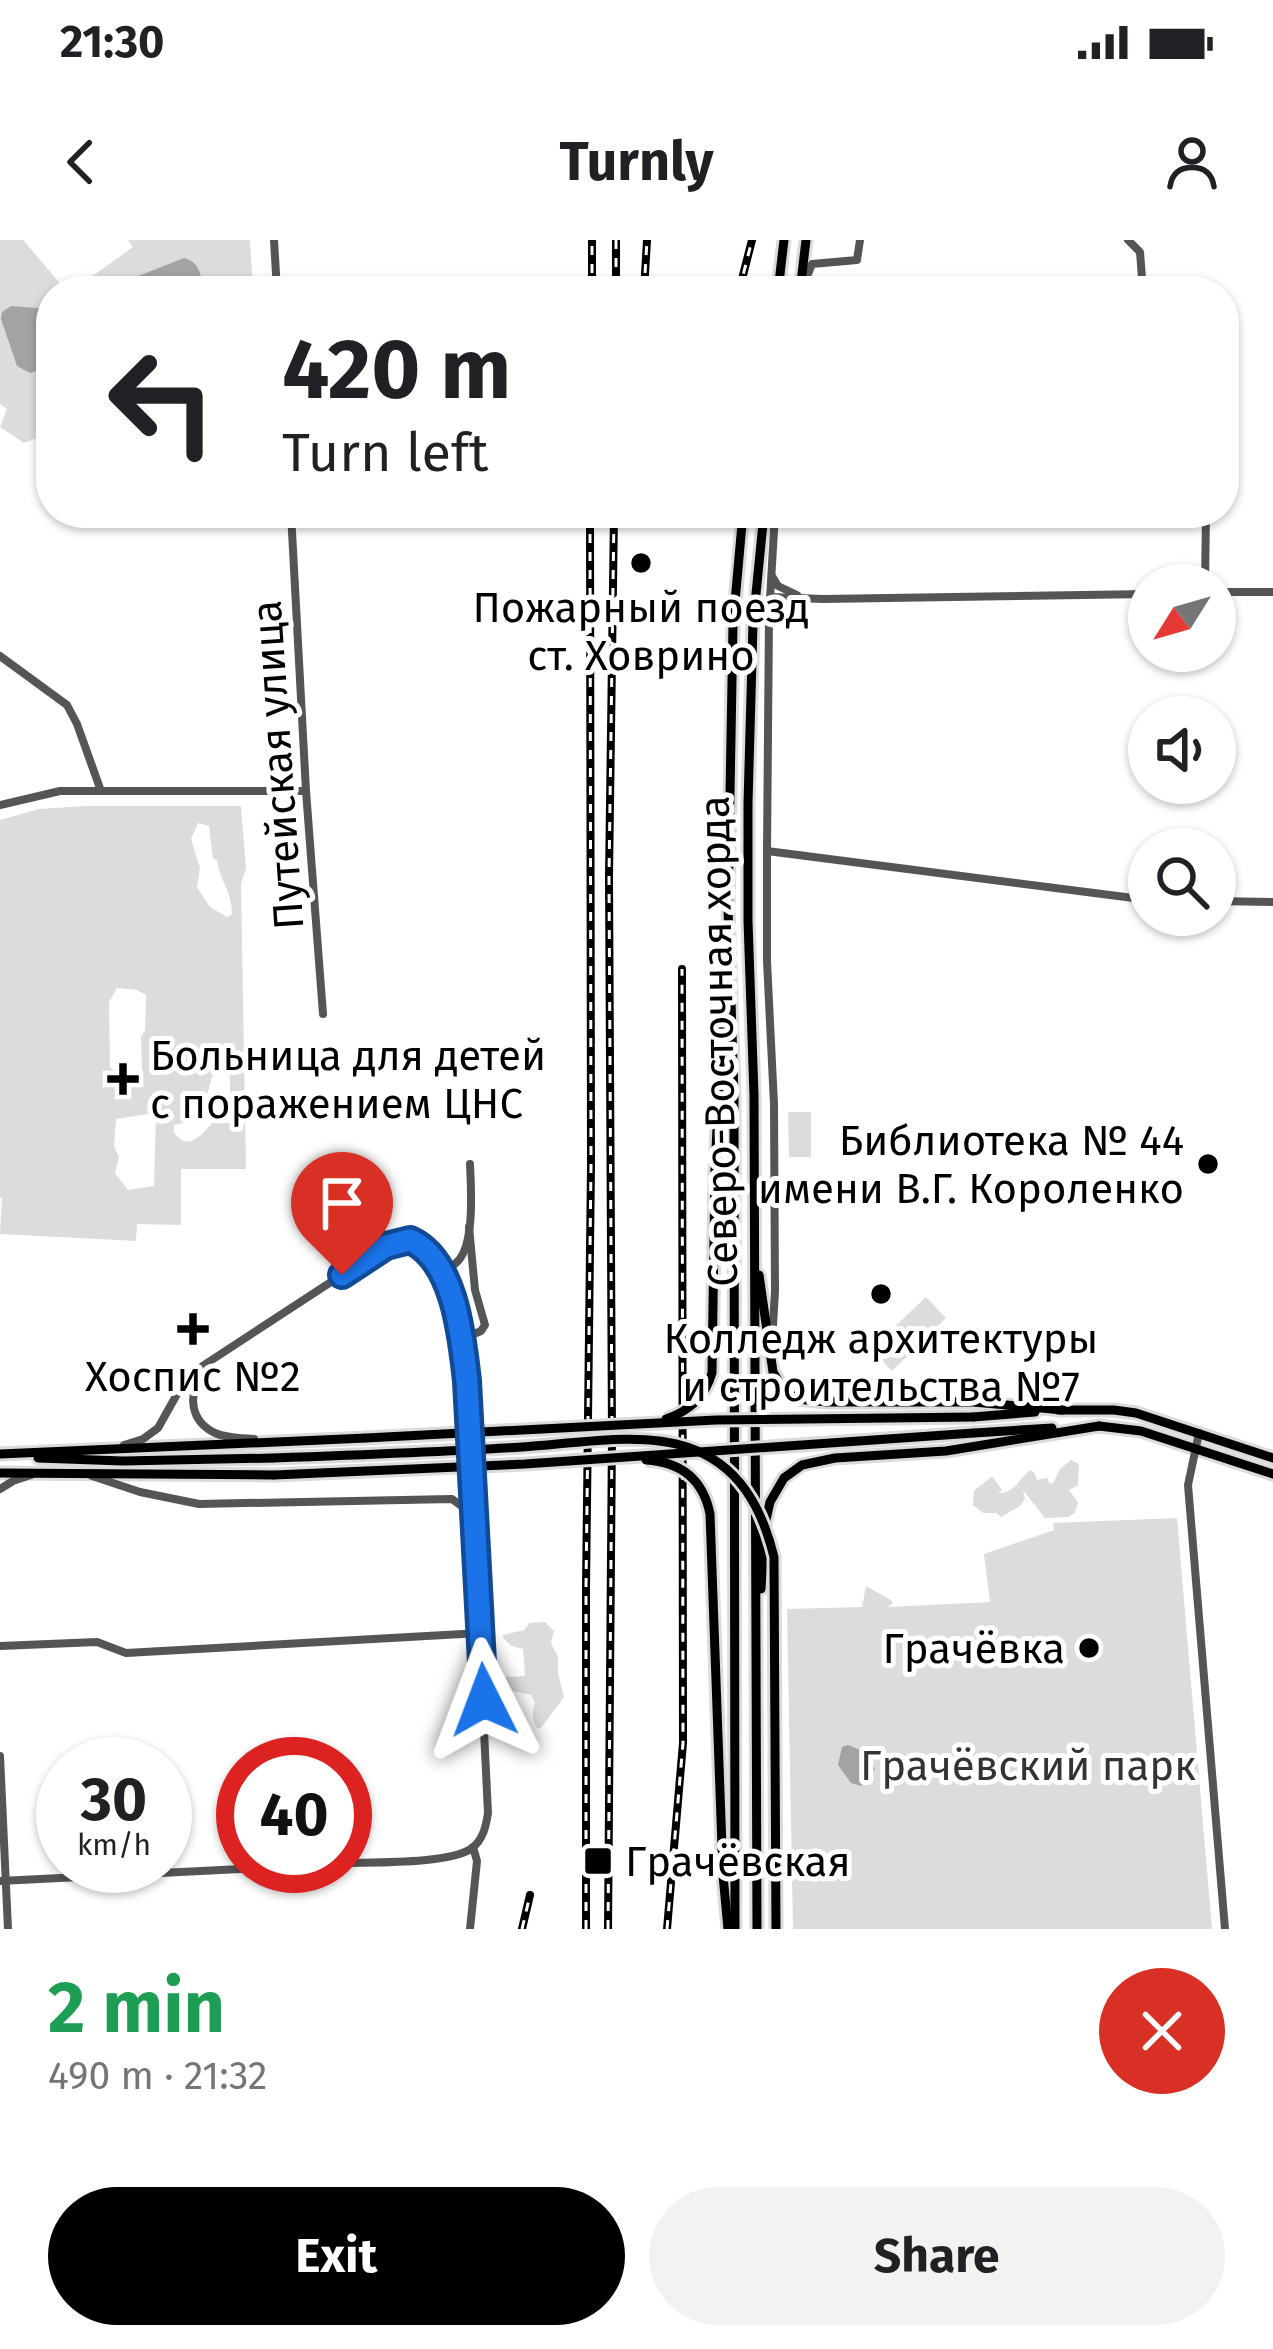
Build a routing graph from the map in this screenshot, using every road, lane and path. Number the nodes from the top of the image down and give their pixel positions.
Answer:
1 (274, 240) edge
2 (784, 240) edge
3 (806, 240) edge
4 (860, 240) edge
5 (1128, 240) edge
6 (277, 276) edge
7 (780, 276) edge
8 (803, 276) edge
9 (806, 276) edge
10 (1142, 276) edge
11 (292, 528) edge
12 (742, 528) edge
13 (763, 528) edge
14 (774, 528) edge
15 (1206, 528) edge
16 (1205, 564) edge
17 (771, 576) junction
18 (1236, 592) edge
19 (1273, 592) edge
20 (1128, 594) edge
21 (770, 597) junction
22 (804, 598) junction
23 (0, 656) edge
24 (101, 791) junction
25 (306, 791) junction
26 (0, 806) edge
27 (767, 851) junction
28 (1128, 897) edge
29 (1236, 901) edge
30 (1273, 902) edge
31 (728, 920) junction
32 (323, 1014) dead end
33 (470, 1164) dead end
34 (754, 1195) junction
35 (469, 1227) junction
36 (441, 1272) junction
37 (462, 1340) junction
38 (220, 1356) junction
39 (771, 1362) junction
40 (1063, 1410) junction
41 (624, 1425) junction
42 (1099, 1426) junction
43 (1199, 1433) junction
44 (272, 1441) junction
45 (114, 1449) junction
46 (1196, 1449) junction
47 (0, 1455) edge
48 (616, 1458) junction
49 (1273, 1458) edge
50 (0, 1473) edge
51 (37, 1474) junction
52 (87, 1474) junction
53 (1273, 1474) edge
54 (0, 1489) edge
55 (472, 1514) junction
56 (480, 1633) junction
57 (0, 1646) edge
58 (756, 1665) junction
59 (0, 1756) edge
60 (473, 1847) junction
61 (372, 1861) edge
62 (216, 1870) edge
63 (3, 1881) edge
64 (8, 1929) edge
65 (470, 1929) edge
66 (731, 1929) edge
67 (757, 1929) edge
68 (776, 1929) edge
69 (1225, 1929) edge

1 - 6 street
2 - 7 main road
3 - 8 main road
4 - 9 street
5 - 10 street
11 - 25 street, Путейская улица
12 - 31 main road, Северо-Восточная хорда
13 - 34 main road, Северо-Восточная хорда
14 - 17 street
15 - 16 street
17 - 21 street
17 - 22 street
18 - 19 street
20 - 22 street
21 - 22 street
21 - 27 street
23 - 24 street
24 - 25 street
24 - 26 street
25 - 32 street, Путейская улица
27 - 28 street
27 - 39 street
29 - 30 street
31 - 41 main road, bridge
31 - 66 main road, Северо-Восточная хорда
33 - 35 street
34 - 39 main road
34 - 58 main road, Северо-Восточная хорда
35 - 36 street
35 - 37 street
36 - 37 street
36 - 38 street
37 - 55 street
38 - 44 street
38 - 45 street
39 - 40 main road
40 - 41 main road, bridge
40 - 43 main road
41 - 44 main road, bridge
42 - 46 main road
42 - 48 main road, bridge
42 - 58 main road
43 - 46 street
43 - 49 main road
44 - 45 main road
45 - 47 main road
46 - 53 main road
46 - 69 street
47 - 68 main road, bridge
48 - 52 main road, bridge
48 - 66 main road, bridge
50 - 51 main road
51 - 52 main road
51 - 54 street
52 - 55 street
55 - 56 street
56 - 57 street
56 - 60 street
58 - 67 main road, Северо-Восточная хорда
59 - 63 street
60 - 61 street
60 - 65 street
62 - 63 street
63 - 64 street

